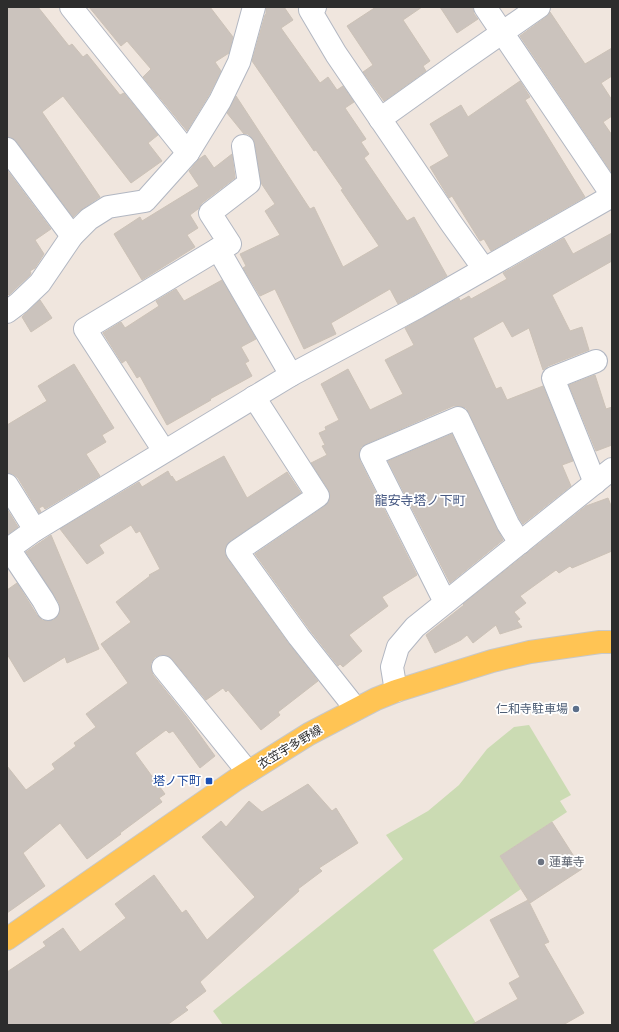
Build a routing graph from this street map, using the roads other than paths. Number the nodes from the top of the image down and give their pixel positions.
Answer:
1 (71, 7) edge
2 (254, 7) edge
3 (315, 7) edge
4 (485, 7) edge
5 (540, 7) edge
6 (502, 33) junction
7 (380, 118) junction
8 (243, 146) dead end
9 (7, 149) edge
10 (188, 153) junction
11 (612, 196) edge
12 (72, 236) junction
13 (218, 249) junction
14 (484, 269) junction
15 (7, 312) edge
16 (596, 362) dead end
17 (291, 374) junction
18 (254, 397) junction
19 (164, 451) junction
20 (612, 469) edge
21 (595, 483) junction
22 (7, 485) edge
23 (35, 530) junction
24 (520, 543) junction
25 (8, 549) edge
26 (445, 602) junction
27 (48, 609) dead end
28 (612, 642) edge
29 (163, 667) dead end
30 (396, 691) junction
31 (356, 710) junction
32 (248, 772) junction
33 (7, 939) edge

1 - 10 street
2 - 10 street
3 - 7 street
4 - 6 street
5 - 6 street
6 - 7 street
6 - 11 street
7 - 14 street
8 - 13 street
9 - 12 street
10 - 12 street
11 - 14 street
12 - 15 street
13 - 17 street
13 - 19 street
14 - 17 street
16 - 21 street
17 - 18 street
18 - 19 street
18 - 31 street
19 - 23 street
20 - 21 street
21 - 24 street
22 - 23 street
23 - 25 street
24 - 26 street
24 - 26 street
25 - 27 street
26 - 30 street
28 - 30 main road, 衣笠宇多野線
29 - 32 street
30 - 31 main road, 衣笠宇多野線
31 - 32 main road, 衣笠宇多野線
32 - 33 main road, 衣笠宇多野線

